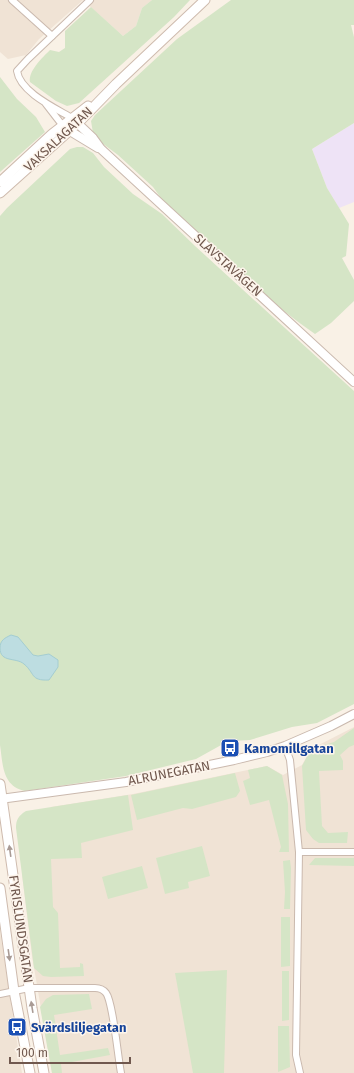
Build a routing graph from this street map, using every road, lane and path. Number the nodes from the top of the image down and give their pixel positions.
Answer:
1 (12, 0) edge
2 (90, 0) edge
3 (205, 0) edge
4 (52, 36) junction
5 (45, 102) junction
6 (75, 121) junction
7 (65, 128) junction
8 (101, 149) junction
9 (0, 182) edge
10 (0, 193) edge
11 (354, 382) edge
12 (354, 714) edge
13 (285, 746) junction
14 (0, 784) edge
15 (1, 799) edge
16 (299, 852) junction
17 (354, 852) edge
18 (0, 888) edge
19 (29, 988) junction
20 (14, 991) junction
21 (0, 994) edge
22 (30, 1073) edge
23 (44, 1073) edge
24 (121, 1073) edge
25 (300, 1073) edge

1 - 4 street
2 - 4 street
3 - 6 main road, VAKSALAGATAN
4 - 5 street
5 - 6 street
5 - 7 street
6 - 7 main road, VAKSALAGATAN
6 - 8 street, SLAVSTAVÄGEN
7 - 8 street, SLAVSTAVÄGEN
7 - 9 main road, VAKSALAGATAN
7 - 10 main road, VAKSALAGATAN
8 - 11 street, SLAVSTAVÄGEN
12 - 13 street, ALRUNEGATAN
13 - 15 street, ALRUNEGATAN
13 - 16 street
14 - 15 main road, FYRISLUNDSGATAN
19 -> 15 main road, FYRISLUNDSGATAN
16 - 17 street
16 - 25 street
18 -> 20 main road, FYRISLUNDSGATAN
19 - 20 street
23 -> 19 main road, FYRISLUNDSGATAN
19 - 24 street
20 - 21 street
20 - 22 main road, FYRISLUNDSGATAN

